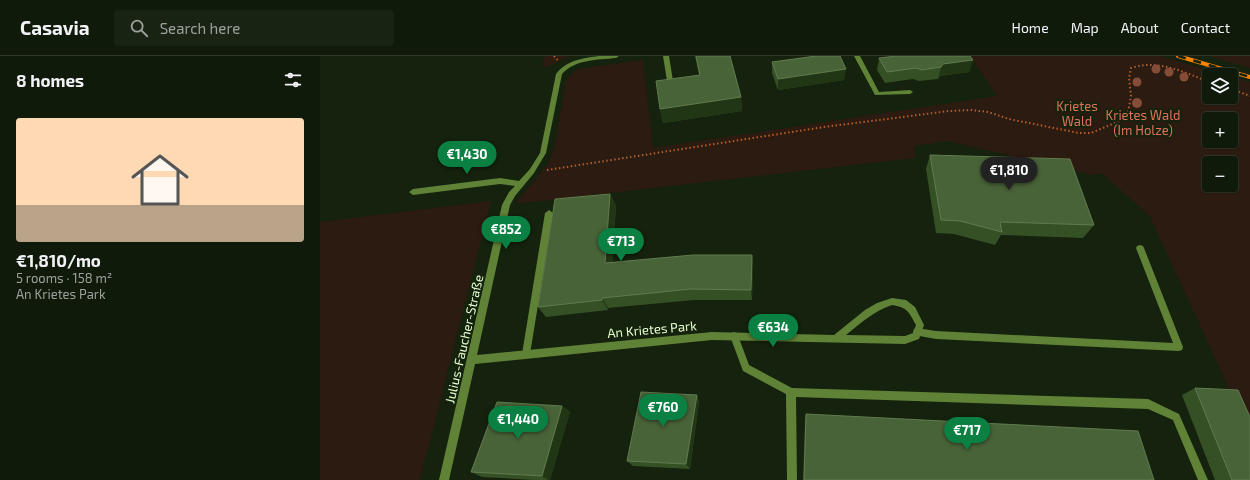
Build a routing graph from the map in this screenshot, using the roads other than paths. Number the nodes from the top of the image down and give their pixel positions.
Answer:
1 (616, 56) edge
2 (666, 56) edge
3 (857, 56) edge
4 (671, 87) edge
5 (910, 92) dead end
6 (520, 184) junction
7 (413, 192) dead end
8 (549, 213) dead end
9 (1140, 248) dead end
10 (917, 332) junction
11 (734, 336) junction
12 (835, 339) junction
13 (526, 354) junction
14 (472, 360) junction
15 (791, 392) junction
16 (444, 480) edge
17 (792, 480) edge
18 (1203, 480) edge

1 - 6 street, Julius-Faucher-Straße
2 - 4 street
3 - 5 street
6 - 7 street
6 - 14 street, Julius-Faucher-Straße
8 - 13 street
9 - 10 street
10 - 12 street, An Krietes Park
10 - 12 street
11 - 12 street, An Krietes Park
11 - 13 street, An Krietes Park
11 - 15 street
13 - 14 street, An Krietes Park
14 - 16 street, Julius-Faucher-Straße
15 - 17 street
15 - 18 street

